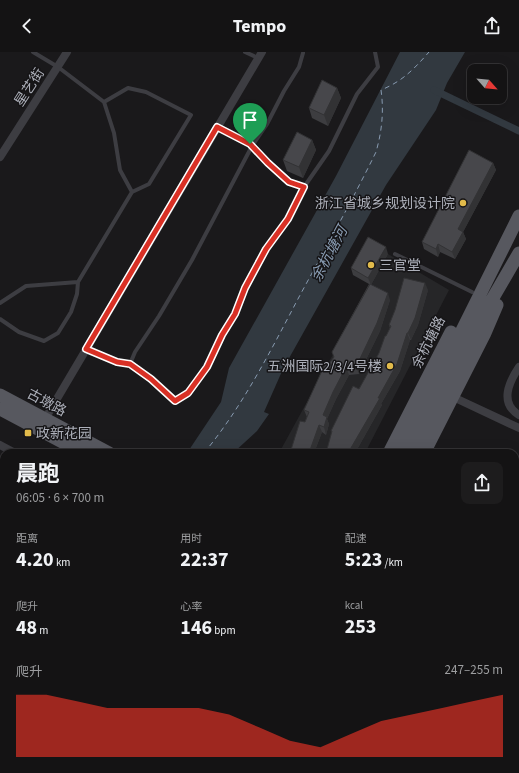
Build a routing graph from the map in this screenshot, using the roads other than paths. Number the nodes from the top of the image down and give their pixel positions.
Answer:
1 (33, 52) edge
2 (67, 52) edge
3 (245, 52) edge
4 (374, 52) edge
5 (303, 53) dead end
6 (260, 55) edge
7 (58, 67) junction
8 (104, 102) junction
9 (217, 127) junction
10 (252, 146) junction
11 (0, 157) edge
12 (304, 187) junction
13 (132, 192) junction
14 (519, 216) edge
15 (503, 249) junction
16 (395, 254) dead end
17 (518, 255) edge
18 (78, 282) junction
19 (472, 292) junction
20 (0, 303) edge
21 (0, 319) edge
22 (86, 349) junction
23 (130, 364) junction
24 (519, 367) edge
25 (0, 395) edge
26 (453, 397) junction
27 (0, 409) edge
28 (519, 415) edge
29 (45, 419) junction
30 (519, 428) edge
31 (78, 446) edge
32 (91, 449) edge
33 (391, 449) edge
34 (403, 449) edge
35 (414, 449) edge
36 (426, 449) edge

1 - 7 lane
2 - 7 street, 星艺街
3 - 6 lane
4 - 12 lane
5 - 10 lane
6 - 9 street
7 - 8 lane
7 - 11 street, 星艺街
8 - 13 lane
8 - 13 lane
9 - 10 lane
9 - 22 street
10 - 12 lane
10 - 23 lane
12 - 23 lane
13 - 18 lane
14 - 15 main road, 余杭塘路
15 - 19 main road, 余杭塘路
15 - 34 main road, 余杭塘路
16 - 19 lane
17 - 26 main road
17 - 35 main road
18 - 20 lane
18 - 21 lane
19 - 33 main road, 余杭塘路
22 - 23 lane
22 - 29 street
24 - 28 street
25 - 29 main road, 古墩路
26 - 30 street
26 - 36 main road
27 - 31 main road, 古墩路
29 - 31 main road, 古墩路
31 - 32 main road

